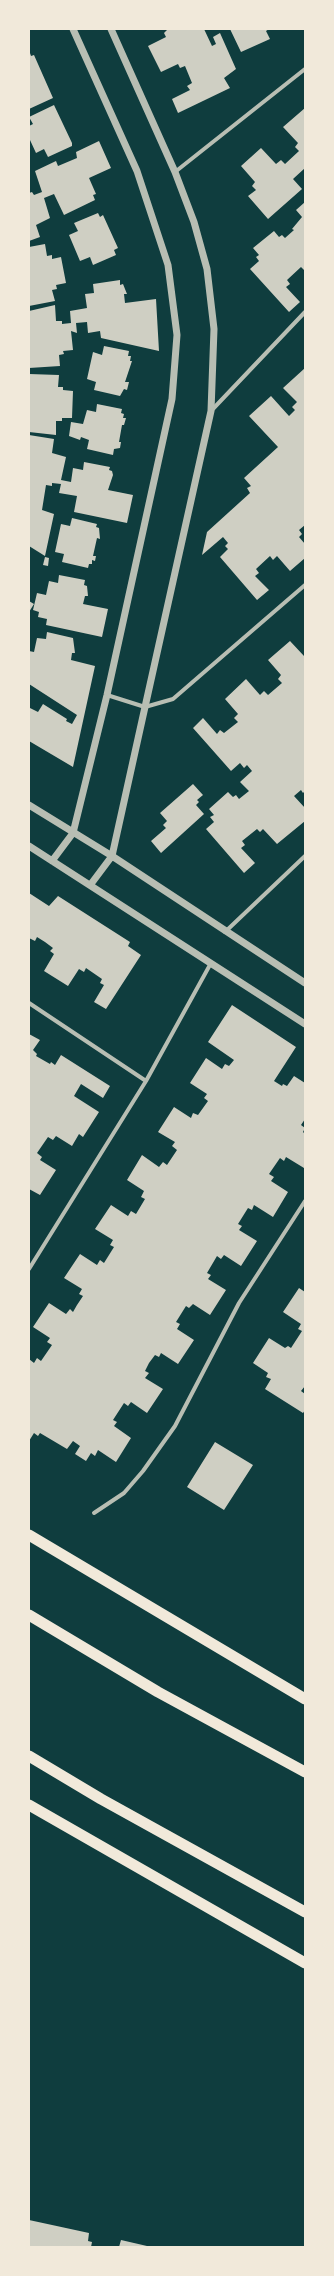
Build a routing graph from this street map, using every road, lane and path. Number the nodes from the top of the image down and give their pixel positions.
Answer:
1 (73, 29) edge
2 (111, 29) edge
3 (305, 69) edge
4 (175, 172) junction
5 (305, 312) edge
6 (211, 411) junction
7 (305, 584) edge
8 (107, 695) junction
9 (146, 707) junction
10 (29, 805) edge
11 (73, 833) junction
12 (29, 846) edge
13 (112, 856) junction
14 (305, 856) edge
15 (52, 861) junction
16 (91, 884) junction
17 (225, 932) junction
18 (211, 963) junction
19 (305, 983) edge
20 (29, 1003) edge
21 (305, 1024) edge
22 (146, 1081) junction
23 (305, 1201) edge
24 (304, 1207) edge
25 (29, 1269) edge
26 (94, 1513) dead end
27 (29, 1535) edge
28 (29, 1615) edge
29 (304, 1697) edge
30 (29, 1756) edge
31 (305, 1772) edge
32 (29, 1805) edge
33 (305, 1912) edge
34 (305, 1963) edge

1 - 8 street
2 - 4 street
3 - 4 street
4 - 6 street
5 - 6 street
6 - 9 street
7 - 9 street
8 - 9 street
8 - 11 street
9 - 13 street
10 - 11 street
11 - 13 street
11 - 15 street
12 - 15 street
13 - 16 street
13 - 17 street
14 - 17 street
15 - 16 street
16 - 18 street
17 - 19 street
18 - 21 street
18 - 22 street
20 - 22 street
22 - 25 street
23 - 24 street
24 - 26 street
27 - 29 highway
28 - 31 highway
30 - 33 highway
32 - 34 highway

